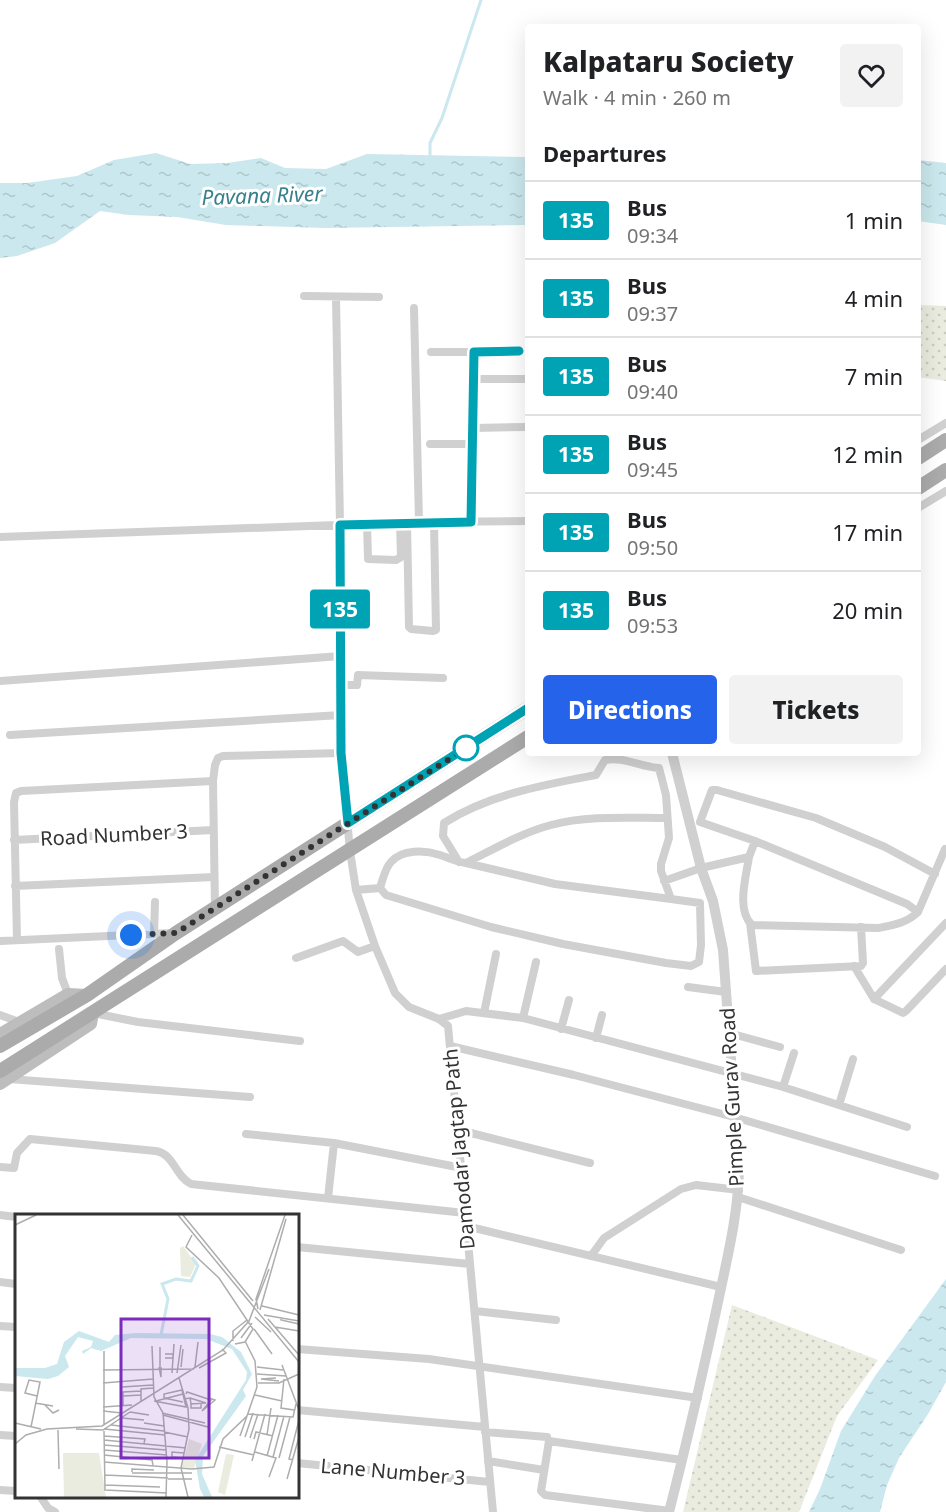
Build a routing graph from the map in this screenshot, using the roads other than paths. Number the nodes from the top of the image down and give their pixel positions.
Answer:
1 (304, 296) dead end
2 (336, 297) junction
3 (379, 297) dead end
4 (414, 308) dead end
5 (519, 351) dead end
6 (431, 352) dead end
7 (474, 352) junction
8 (473, 379) junction
9 (525, 379) edge
10 (946, 423) edge
11 (525, 427) edge
12 (473, 428) junction
13 (921, 438) edge
14 (946, 440) edge
15 (430, 444) dead end
16 (472, 444) junction
17 (921, 456) edge
18 (946, 470) edge
19 (921, 486) edge
20 (946, 491) edge
21 (921, 506) edge
22 (525, 521) edge
23 (419, 522) junction
24 (434, 522) junction
25 (471, 522) junction
26 (403, 523) junction
27 (367, 524) junction
28 (340, 525) junction
29 (0, 537) edge
30 (340, 656) junction
31 (443, 678) dead end
32 (0, 681) edge
33 (340, 685) junction
34 (525, 710) edge
35 (341, 715) junction
36 (10, 735) dead end
37 (525, 739) edge
38 (341, 753) junction
39 (673, 756) edge
40 (213, 781) junction
41 (666, 818) junction
42 (348, 823) junction
43 (213, 830) junction
44 (14, 840) junction
45 (755, 841) junction
46 (945, 849) edge
47 (350, 851) junction
48 (749, 857) junction
49 (944, 859) edge
50 (463, 862) junction
51 (701, 868) junction
52 (935, 874) junction
53 (214, 877) junction
54 (663, 881) junction
55 (15, 886) junction
56 (380, 888) junction
57 (356, 890) junction
58 (671, 899) junction
59 (154, 902) dead end
60 (215, 908) junction
61 (918, 912) junction
62 (750, 923) junction
63 (946, 923) edge
64 (861, 927) junction
65 (176, 933) junction
66 (154, 934) junction
67 (17, 940) junction
68 (0, 941) edge
69 (375, 946) junction
70 (59, 948) dead end
71 (496, 954) dead end
72 (296, 958) dead end
73 (536, 962) dead end
74 (854, 966) junction
75 (946, 969) edge
76 (688, 987) dead end
77 (726, 992) junction
78 (68, 994) junction
79 (87, 995) junction
80 (874, 999) junction
81 (569, 1000) dead end
82 (93, 1013) junction
83 (484, 1013) junction
84 (0, 1015) edge
85 (602, 1015) dead end
86 (523, 1018) junction
87 (439, 1019) junction
88 (19, 1022) junction
89 (561, 1029) junction
90 (729, 1033) junction
91 (0, 1034) edge
92 (597, 1038) junction
93 (300, 1041) dead end
94 (0, 1046) edge
95 (450, 1046) junction
96 (780, 1047) dead end
97 (794, 1053) dead end
98 (853, 1059) dead end
99 (732, 1073) junction
100 (3, 1078) edge
101 (783, 1087) junction
102 (250, 1097) dead end
103 (839, 1105) junction
104 (734, 1117) junction
105 (907, 1127) dead end
106 (459, 1130) junction
107 (246, 1134) dead end
108 (334, 1143) junction
109 (590, 1163) dead end
110 (0, 1167) edge
111 (462, 1168) junction
112 (935, 1176) dead end
113 (738, 1193) junction
114 (328, 1198) junction
115 (465, 1212) junction
116 (0, 1215) edge
117 (15, 1217) edge
118 (466, 1226) junction
119 (298, 1247) edge
120 (901, 1250) dead end
121 (591, 1256) junction
122 (470, 1264) junction
123 (0, 1282) edge
124 (15, 1284) edge
125 (721, 1287) junction
126 (475, 1311) junction
127 (556, 1320) dead end
128 (0, 1326) edge
129 (15, 1327) edge
130 (298, 1349) edge
131 (480, 1366) junction
132 (0, 1387) edge
133 (15, 1388) edge
134 (698, 1398) junction
135 (298, 1410) edge
136 (485, 1429) junction
137 (0, 1435) edge
138 (15, 1436) edge
139 (547, 1437) dead end
140 (682, 1460) junction
141 (488, 1461) junction
142 (298, 1463) edge
143 (544, 1470) junction
144 (490, 1482) junction
145 (0, 1490) edge
146 (15, 1491) edge
147 (41, 1497) edge
148 (55, 1512) edge
149 (494, 1512) edge
150 (669, 1512) edge

1 - 2 street
2 - 3 street
2 - 28 street
4 - 23 street
5 - 7 street
6 - 7 street
7 - 8 street
8 - 9 street
8 - 12 street
10 - 13 street
11 - 12 street
12 - 16 street
14 - 17 main road
15 - 16 street
16 - 25 street
18 - 19 main road
20 - 21 street
22 - 25 street
23 - 24 street
23 - 26 street
24 - 25 street
24 - 26 street
26 - 27 street
26 - 27 street
27 - 28 street
28 - 29 street
28 - 30 street
30 - 32 street
30 - 33 street
31 - 33 street
33 - 35 street
34 - 42 main road
35 - 36 street
35 - 38 street
37 - 47 main road
38 - 40 street
38 - 42 street
39 - 51 street, Pimple Gurav Road
40 - 43 street
40 - 44 street
41 - 50 street
41 - 50 street
41 - 54 street
42 - 47 street
42 - 60 main road
43 - 44 street, Road Number 3
43 - 53 street
44 - 55 street
45 - 48 street
45 - 52 street
45 - 61 street
46 - 49 street
47 - 57 street
47 - 82 main road
48 - 51 street
48 - 62 street
49 - 52 street
50 - 56 street
50 - 58 street
51 - 54 street
51 - 77 street, Pimple Gurav Road
52 - 61 street
53 - 55 street
53 - 60 street
54 - 58 street
55 - 67 street
56 - 57 street
56 - 58 street
57 - 69 street
59 - 66 street
60 - 65 main road
61 - 64 street
62 - 64 street
62 - 74 street
63 - 80 street
64 - 74 street
65 - 66 street
65 - 79 main road
66 - 67 street
67 - 68 street
69 - 72 street
69 - 87 street
70 - 78 street
71 - 83 street
73 - 86 street
74 - 80 street
75 - 80 street
76 - 77 street
77 - 90 street, Pimple Gurav Road
78 - 79 main road
78 - 88 main road
79 - 94 main road
81 - 89 street
82 - 93 street
82 - 100 main road
83 - 86 street
83 - 87 street
84 - 88 street
85 - 92 street
86 - 89 street
87 - 95 street, Damodar Jagtap Path
88 - 91 main road
89 - 92 street
90 - 96 street
90 - 99 street, Pimple Gurav Road
92 - 99 street
95 - 104 street
95 - 106 street, Damodar Jagtap Path
97 - 101 street
98 - 103 street
99 - 101 street
99 - 104 street, Pimple Gurav Road
100 - 102 street
101 - 103 street
103 - 105 street
104 - 112 street
104 - 113 street, Pimple Gurav Road
106 - 109 street
106 - 111 street, Damodar Jagtap Path
107 - 108 street
108 - 111 street
108 - 114 street
110 - 114 street
111 - 115 street, Damodar Jagtap Path
113 - 120 street
113 - 121 street
113 - 125 street, Pimple Gurav Road
114 - 115 street
115 - 118 street, Damodar Jagtap Path
116 - 117 street
118 - 121 street
118 - 122 street, Damodar Jagtap Path
119 - 122 street
121 - 125 street
122 - 126 street, Damodar Jagtap Path
123 - 124 street
125 - 134 street, Pimple Gurav Road
126 - 127 street
126 - 131 street, Damodar Jagtap Path
128 - 129 street
130 - 131 street
131 - 134 street
131 - 136 street, Damodar Jagtap Path
132 - 133 street
134 - 140 street, Pimple Gurav Road
135 - 136 street
136 - 139 street
136 - 141 street, Damodar Jagtap Path
137 - 138 street
140 - 143 street
140 - 150 street, Pimple Gurav Road
141 - 143 street
141 - 144 street, Damodar Jagtap Path
142 - 144 street, Lane Number 3
143 - 150 street
144 - 149 street, Damodar Jagtap Path
145 - 146 street
147 - 148 street

